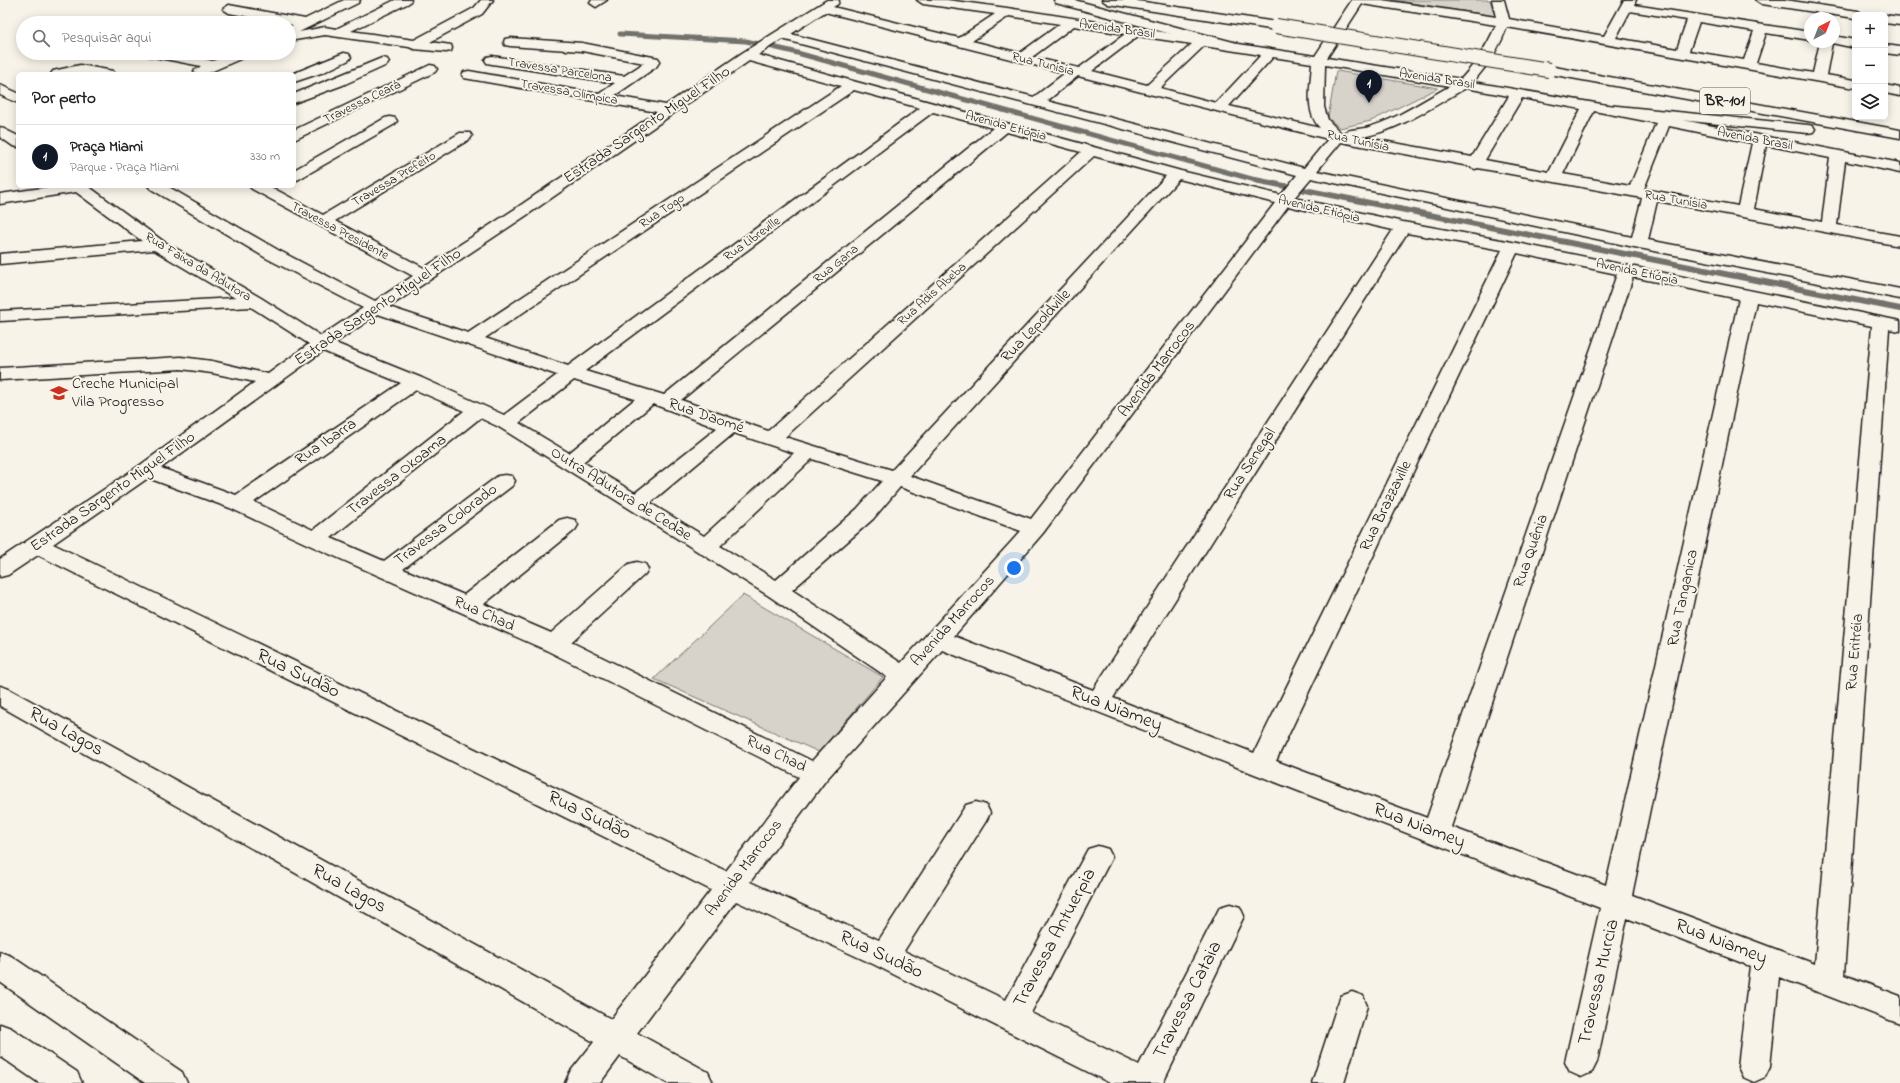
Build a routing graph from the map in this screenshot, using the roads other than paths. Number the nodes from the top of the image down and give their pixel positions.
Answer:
1 (354, 0) edge
2 (405, 0) edge
3 (488, 0) edge
4 (835, 0) edge
5 (923, 0) edge
6 (1060, 0) edge
7 (1105, 0) edge
8 (1359, 0) edge
9 (1498, 0) edge
10 (1762, 0) edge
11 (321, 1) dead end
12 (943, 3) junction
13 (1628, 3) edge
14 (342, 5) junction
15 (822, 8) junction
16 (229, 9) dead end
17 (1007, 12) junction
18 (1852, 14) edge
19 (267, 16) edge
20 (1694, 18) junction
21 (1329, 20) dead end
22 (1888, 20) edge
23 (296, 21) edge
24 (1503, 22) junction
25 (1900, 22) edge
26 (305, 23) junction
27 (1070, 23) junction
28 (1360, 25) dead end
29 (296, 28) edge
30 (899, 28) junction
31 (1761, 28) junction
32 (339, 32) junction
33 (1135, 32) junction
34 (1804, 35) edge
35 (296, 36) edge
36 (1202, 41) junction
37 (1608, 41) junction
38 (1840, 41) edge
39 (510, 42) dead end
40 (961, 43) junction
41 (1476, 43) dead end
42 (1852, 43) edge
43 (414, 45) junction
44 (764, 45) junction
45 (1232, 46) junction
46 (446, 48) dead end
47 (1507, 48) dead end
48 (1825, 48) edge
49 (1888, 49) edge
50 (1900, 51) edge
51 (1270, 52) junction
52 (1682, 53) junction
53 (344, 57) dead end
54 (1022, 58) junction
55 (189, 60) edge
56 (226, 60) edge
57 (492, 60) dead end
58 (1319, 60) junction
59 (382, 62) dead end
60 (214, 65) junction
61 (1749, 65) junction
62 (430, 69) dead end
63 (67, 72) edge
64 (97, 72) edge
65 (198, 72) edge
66 (1078, 72) junction
67 (469, 75) dead end
68 (296, 77) edge
69 (1819, 77) junction
70 (628, 80) junction
71 (1852, 83) edge
72 (853, 84) junction
73 (1464, 84) junction
74 (1150, 90) junction
75 (1888, 90) edge
76 (1900, 92) edge
77 (1518, 93) junction
78 (296, 98) edge
79 (602, 98) junction
80 (1036, 102) junction
81 (932, 106) junction
82 (1589, 106) junction
83 (1219, 108) junction
84 (669, 110) junction
85 (1607, 110) junction
86 (390, 121) dead end
87 (1664, 121) junction
88 (1004, 126) junction
89 (0, 131) edge
90 (1900, 134) edge
91 (296, 135) edge
92 (465, 136) dead end
93 (1337, 137) junction
94 (1760, 140) junction
95 (16, 142) edge
96 (1900, 142) edge
97 (1092, 150) junction
98 (1838, 155) junction
99 (1476, 164) junction
100 (1900, 168) edge
101 (1176, 174) junction
102 (296, 175) edge
103 (1305, 175) junction
104 (1554, 178) junction
105 (72, 188) edge
106 (80, 188) edge
107 (159, 188) edge
108 (267, 188) edge
109 (1643, 193) junction
110 (1287, 198) junction
111 (0, 199) edge
112 (1745, 212) junction
113 (322, 222) junction
114 (1403, 227) junction
115 (1829, 227) junction
116 (1900, 241) edge
117 (1639, 243) junction
118 (157, 245) junction
119 (1512, 247) junction
120 (0, 259) edge
121 (1627, 270) junction
122 (424, 275) junction
123 (1900, 294) edge
124 (1749, 295) junction
125 (255, 302) junction
126 (376, 308) junction
127 (0, 316) edge
128 (1891, 324) edge
129 (471, 339) junction
130 (321, 344) junction
131 (571, 373) junction
132 (0, 374) edge
133 (271, 380) junction
134 (415, 382) junction
135 (658, 399) junction
136 (478, 410) junction
137 (506, 423) junction
138 (731, 426) junction
139 (771, 439) junction
140 (808, 451) junction
141 (571, 462) junction
142 (146, 470) junction
143 (896, 478) junction
144 (504, 481) dead end
145 (238, 503) junction
146 (634, 504) junction
147 (567, 525) dead end
148 (1035, 528) junction
149 (315, 539) junction
150 (36, 545) junction
151 (706, 547) junction
152 (636, 569) dead end
153 (0, 570) edge
154 (387, 570) junction
155 (777, 591) junction
156 (466, 606) junction
157 (938, 638) junction
158 (554, 644) junction
159 (903, 676) junction
160 (0, 695) edge
161 (1098, 702) junction
162 (1261, 766) junction
163 (816, 774) junction
164 (976, 813) dead end
165 (1436, 832) junction
166 (1098, 857) dead end
167 (731, 886) junction
168 (1617, 902) junction
169 (1230, 916) dead end
170 (885, 956) junction
171 (1766, 960) junction
172 (0, 965) edge
173 (1828, 982) junction
174 (1352, 1006) dead end
175 (1900, 1010) edge
176 (1012, 1019) junction
177 (0, 1038) edge
178 (615, 1038) junction
179 (1581, 1062) dead end
180 (1754, 1066) dead end
181 (66, 1083) edge
182 (171, 1083) edge
183 (581, 1083) edge
184 (698, 1083) edge
185 (1145, 1083) edge
186 (1328, 1083) edge

1 - 14 main road
2 - 32 main road
3 - 43 main road
4 - 15 main road, Estrada Sargento Miguel Filho
5 - 12 main road, Avenida Brasil
6 - 45 main road
7 - 90 main road, Avenida Brasil / BR-101, bridge
8 - 24 main road
8 - 58 main road
9 - 24 main road
10 - 18 main road
11 - 14 main road
12 - 17 main road, Avenida Brasil
12 - 30 main road
13 - 20 main road
13 - 37 main road
14 - 26 main road
15 - 30 main road, Rua Tunísia
15 - 44 main road, Estrada Sargento Miguel Filho
16 - 19 main road
17 - 27 main road, Avenida Brasil
17 - 40 main road
20 - 31 main road
20 - 52 main road
21 - 28 main road
22 - 25 main road
23 - 26 main road
24 - 37 main road
24 - 73 main road
26 - 29 main road
27 - 33 main road, Avenida Brasil
27 - 54 main road
30 - 40 main road, Rua Tunísia
31 - 34 main road
31 - 61 main road
32 - 35 main road
32 - 43 main road
33 - 36 main road, Avenida Brasil
33 - 66 main road
36 - 45 main road, Avenida Brasil
36 - 74 main road
37 - 52 main road
38 - 42 main road
39 - 70 main road
40 - 54 main road, Rua Tunísia
41 - 47 main road
43 - 46 main road
44 - 72 main road, Avenida Etiópia
44 - 80 main road, Avenida Etiópia
44 - 84 main road, Estrada Sargento Miguel Filho
45 - 51 main road, Avenida Brasil
48 - 69 main road
49 - 50 main road
51 - 58 main road, Avenida Brasil
51 - 83 main road
52 - 61 main road
53 - 68 main road
54 - 66 main road, Rua Tunísia
55 - 60 main road
56 - 60 main road
57 - 70 main road, Travessa Parcelona
58 - 73 main road, Avenida Brasil
58 - 93 main road
59 - 78 main road
60 - 65 main road
61 - 69 main road
62 - 91 main road, Travessa Ceará
63 - 64 main road
66 - 74 main road, Rua Tunísia
66 - 80 main road
67 - 79 main road, Travessa Olimpica
69 - 71 main road
70 - 79 main road
72 - 81 main road, Avenida Etiópia
72 - 129 main road, Rua Togo
73 - 77 main road, Avenida Brasil
73 - 93 main road
74 - 83 main road, Rua Tunísia
75 - 76 main road
77 - 82 main road, Avenida Brasil
77 - 99 main road
79 - 84 main road, Travessa Olimpica
80 - 103 main road, Avenida Etiópia
81 - 88 main road, Avenida Etiópia
81 - 131 main road, Rua Libreville
82 - 85 main road, Avenida Brasil
82 - 104 main road
83 - 93 main road, Rua Tunísia
84 - 122 main road, Estrada Sargento Miguel Filho
85 - 87 main road, Avenida Brasil
85 - 96 main road
86 - 102 main road
87 - 94 main road, Avenida Brasil
87 - 109 main road
88 - 97 main road, Avenida Etiópia
88 - 135 main road, Rua Gana
89 - 95 main road
92 - 113 main road, Travessa Prefeito
93 - 99 main road, Rua Tunísia
93 - 103 main road, Avenida Marrocos
94 - 98 main road, Avenida Brasil
94 - 112 main road
97 - 101 main road, Avenida Etiópia
97 - 139 main road, Rua Adis Abeba
98 - 100 main road, Avenida Brasil
98 - 115 main road
99 - 104 main road, Rua Tunísia
101 - 110 main road, Avenida Etiópia
101 - 143 main road, Rua Lepoldville
103 - 110 main road, Avenida Marrocos
103 - 117 main road, Avenida Etiópia
104 - 109 main road, Rua Tunísia
105 - 111 main road
106 - 118 main road, Rua Faixa da Adutora
107 - 126 main road
108 - 113 main road, Travessa Presidente
109 - 112 main road, Rua Tunísia
109 - 117 main road
110 - 114 main road, Avenida Etiópia
110 - 148 main road, Avenida Marrocos
112 - 115 main road, Rua Tunísia
113 - 122 main road, Travessa Presidente
114 - 119 main road, Avenida Etiópia
114 - 161 main road, Rua Senegal
115 - 116 main road, Rua Tunísia
117 - 123 main road, Avenida Etiópia
118 - 120 main road
118 - 125 main road, Rua Faixa da Adutora
119 - 121 main road, Avenida Etiópia
119 - 162 main road, Rua Brazzaville
121 - 124 main road, Avenida Etiópia
121 - 165 main road, Rua Quênia
122 - 126 main road, Estrada Sargento Miguel Filho
124 - 128 main road, Avenida Etiópia
124 - 168 main road, Rua Tanganica
125 - 127 main road
125 - 130 main road, Rua Faixa da Adutora
126 - 129 main road, Rua Daomé
126 - 130 main road, Estrada Sargento Miguel Filho
128 - 173 main road, Rua Eritréia
129 - 131 main road, Rua Daomé
130 - 133 main road, Estrada Sargento Miguel Filho
130 - 134 main road, Outra Adutora de Cedae
131 - 135 main road, Rua Daomé
131 - 137 main road, Rua Libreville
132 - 133 main road
133 - 142 main road, Estrada Sargento Miguel Filho
134 - 136 main road, Outra Adutora de Cedae
134 - 145 main road, Rua Ibarra
135 - 138 main road, Rua Daomé
135 - 141 main road, Rua Gana
136 - 137 main road, Outra Adutora de Cedae
136 - 149 main road, Travessa Okoama
137 - 141 main road, Outra Adutora de Cedae
138 - 139 main road, Rua Daomé
138 - 146 main road
139 - 140 main road, Rua Daomé
140 - 143 main road, Rua Daomé
140 - 151 main road
141 - 146 main road, Outra Adutora de Cedae
142 - 145 main road, Rua Chad
142 - 150 main road, Estrada Sargento Miguel Filho
143 - 148 main road, Rua Daomé
143 - 155 main road, Rua Lepoldville
144 - 154 main road, Travessa Colorado
145 - 149 main road, Rua Chad
146 - 151 main road, Outra Adutora de Cedae
147 - 156 main road
148 - 157 main road, Avenida Marrocos
149 - 154 main road, Rua Chad
150 - 153 main road, Estrada Sargento Miguel Filho
150 - 167 main road, Rua Sudão
151 - 155 main road, Outra Adutora de Cedae
152 - 158 main road
154 - 156 main road, Rua Chad
155 - 159 main road, Outra Adutora de Cedae
156 - 158 main road, Rua Chad
157 - 159 main road, Avenida Marrocos
157 - 161 main road, Rua Niamey
158 - 163 main road, Rua Chad
159 - 163 main road, Avenida Marrocos
160 - 178 main road, Rua Lagos
161 - 162 main road, Rua Niamey
162 - 165 main road, Rua Niamey
163 - 167 main road, Avenida Marrocos
164 - 170 main road
165 - 168 main road, Rua Niamey
166 - 176 main road, Travessa Antuerpia
167 - 170 main road, Rua Sudão
167 - 178 main road, Avenida Marrocos
168 - 171 main road, Rua Niamey
168 - 179 main road, Travessa Murcia
169 - 185 main road, Travessa Cataia
170 - 176 main road, Rua Sudão
171 - 173 main road, Rua Niamey
171 - 180 main road
172 - 182 main road
173 - 175 main road, Rua Niamey
174 - 186 main road
176 - 185 main road, Rua Sudão
177 - 181 main road
178 - 183 main road, Avenida Marrocos
178 - 184 main road, Rua Lagos

